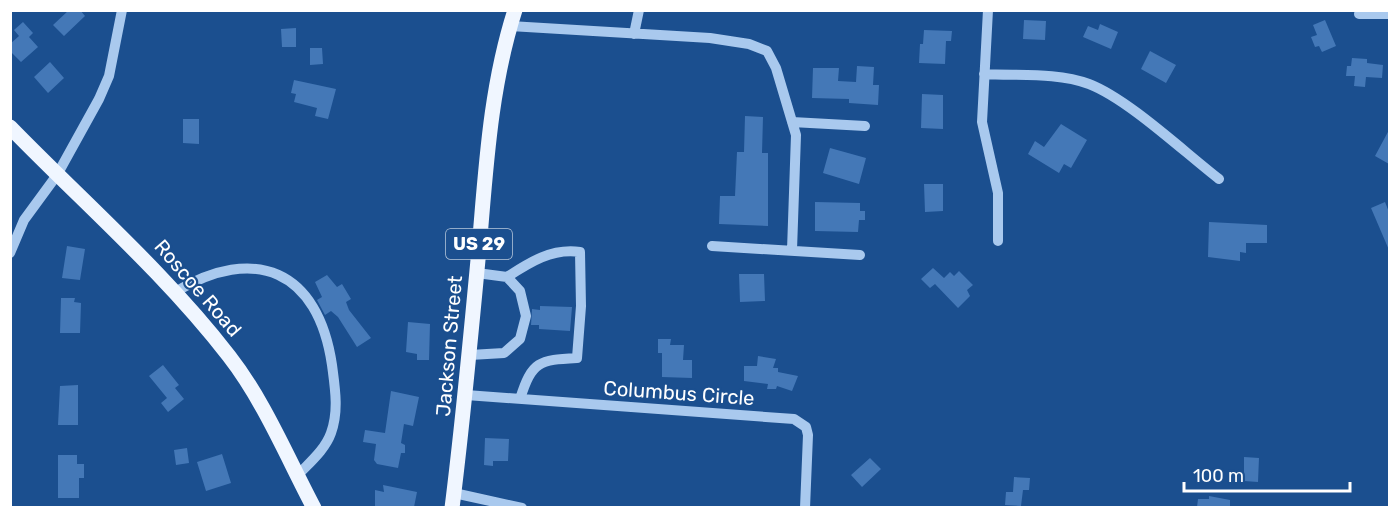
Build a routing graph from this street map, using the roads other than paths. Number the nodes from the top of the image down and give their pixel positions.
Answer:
1 (122, 10) edge
2 (515, 10) edge
3 (639, 10) edge
4 (988, 10) edge
5 (1359, 14) dead end
6 (1389, 14) edge
7 (510, 26) junction
8 (634, 34) junction
9 (984, 74) junction
10 (792, 122) junction
11 (865, 126) dead end
12 (10, 127) edge
13 (57, 175) junction
14 (1219, 180) dead end
15 (998, 241) dead end
16 (712, 246) dead end
17 (792, 250) junction
18 (10, 253) edge
19 (860, 255) dead end
20 (477, 273) junction
21 (507, 277) junction
22 (175, 292) junction
23 (470, 355) junction
24 (466, 395) junction
25 (520, 399) junction
26 (297, 476) junction
27 (453, 500) edge
28 (314, 507) edge
29 (522, 507) edge
30 (805, 507) edge

1 - 13 street
2 - 7 main road, Jackson Street / US 29
3 - 8 street
4 - 9 street
5 - 6 street
7 - 8 street
7 - 20 main road, Jackson Street / US 29
8 - 10 street
9 - 14 street
9 - 15 street
10 - 11 street
10 - 17 street
12 - 13 main road, Roscoe Road
13 - 18 street
13 - 22 main road, Roscoe Road
16 - 17 street
17 - 19 street
20 - 21 street
20 - 23 main road, Jackson Street / US 29
21 - 23 street
21 - 25 street
22 - 26 main road, Roscoe Road
22 - 26 street
23 - 24 main road, Jackson Street / US 29
24 - 25 street, Columbus Circle
24 - 27 main road, Jackson Street / US 29
25 - 30 street, Columbus Circle
26 - 28 main road, Roscoe Road
27 - 29 street

